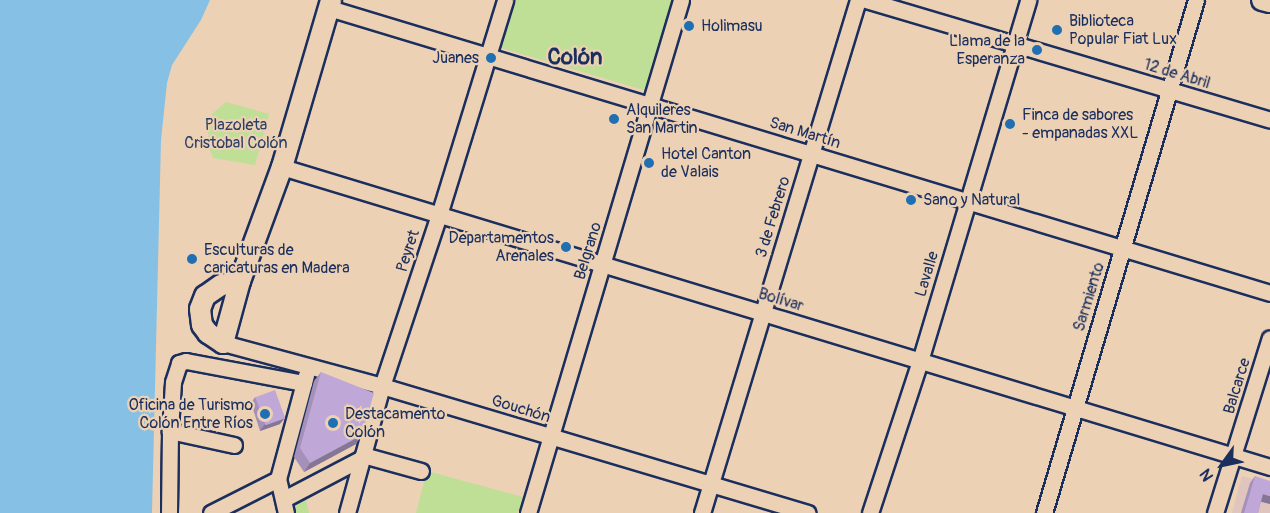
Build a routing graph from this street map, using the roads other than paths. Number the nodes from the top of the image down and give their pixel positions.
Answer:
1 (505, 0) edge
2 (681, 0) edge
3 (858, 0) edge
4 (866, 0) edge
5 (1028, 0) edge
6 (1196, 0) edge
7 (1262, 0) edge
8 (1270, 2) edge
9 (330, 4) edge
10 (1014, 44) junction
11 (488, 56) junction
12 (1169, 90) junction
13 (650, 105) junction
14 (1270, 120) edge
15 (811, 154) junction
16 (282, 167) junction
17 (967, 201) junction
18 (439, 215) junction
19 (1122, 248) junction
20 (603, 265) junction
21 (240, 281) junction
22 (1270, 293) edge
23 (763, 313) junction
24 (1270, 338) edge
25 (223, 343) junction
26 (920, 361) junction
27 (309, 366) junction
28 (304, 382) junction
29 (382, 386) junction
30 (1075, 408) junction
31 (170, 431) junction
32 (551, 437) junction
33 (234, 445) dead end
34 (1234, 456) junction
35 (363, 457) junction
36 (1270, 467) edge
37 (421, 471) dead end
38 (278, 479) junction
39 (711, 484) junction
40 (285, 506) edge
41 (169, 513) edge
42 (211, 513) edge
43 (347, 513) edge
44 (528, 513) edge
45 (702, 513) edge
46 (807, 513) edge
47 (870, 513) edge
48 (1044, 513) edge
49 (1215, 513) edge

1 - 11 street, Peyret
2 - 13 street, Belgrano
3 - 15 street, 3 de Febrero
4 - 10 street, 12 de Abril
5 - 10 street, Lavalle
6 - 12 street, Sarmiento
7 - 8 main road
9 - 11 street, San Martín
9 - 16 main road
10 - 12 street, 12 de Abril
10 - 17 street, Lavalle
11 - 13 street, San Martín
11 - 18 street, Peyret
12 - 14 street, 12 de Abril
12 - 19 street, Sarmiento
13 - 15 street, San Martín
13 - 20 street, Belgrano
15 - 17 street, San Martín
15 - 23 street, 3 de Febrero
16 - 18 street, Bolívar
16 - 21 main road
17 - 19 street, San Martín
17 - 26 street, Lavalle
18 - 20 street, Bolívar
18 - 29 street, Peyret
19 - 22 street, San Martín
19 - 30 street, Sarmiento
20 - 23 street, Bolívar
20 - 32 street, Belgrano
21 - 25 main road
21 - 25 main road
23 - 26 street, Bolívar
23 - 39 street, 3 de Febrero
24 - 34 street, Balcarce
25 - 27 street, Gouchón
26 - 30 street, Bolívar
26 - 47 street, Lavalle
27 - 28 street
27 - 29 street, Gouchón
28 - 31 street
28 - 38 street
29 - 32 street, Gouchón
29 - 35 street, Peyret
30 - 34 street, Bolívar
30 - 48 street, Sarmiento
31 - 33 street
31 - 41 street
32 - 39 street, Gouchón
32 - 44 street, Belgrano
34 - 36 street, Bolívar
34 - 49 street, Balcarce
35 - 37 street
35 - 40 street
35 - 43 street, Peyret
38 - 40 street
38 - 42 street
39 - 45 street, 3 de Febrero
39 - 46 street, Gouchón

